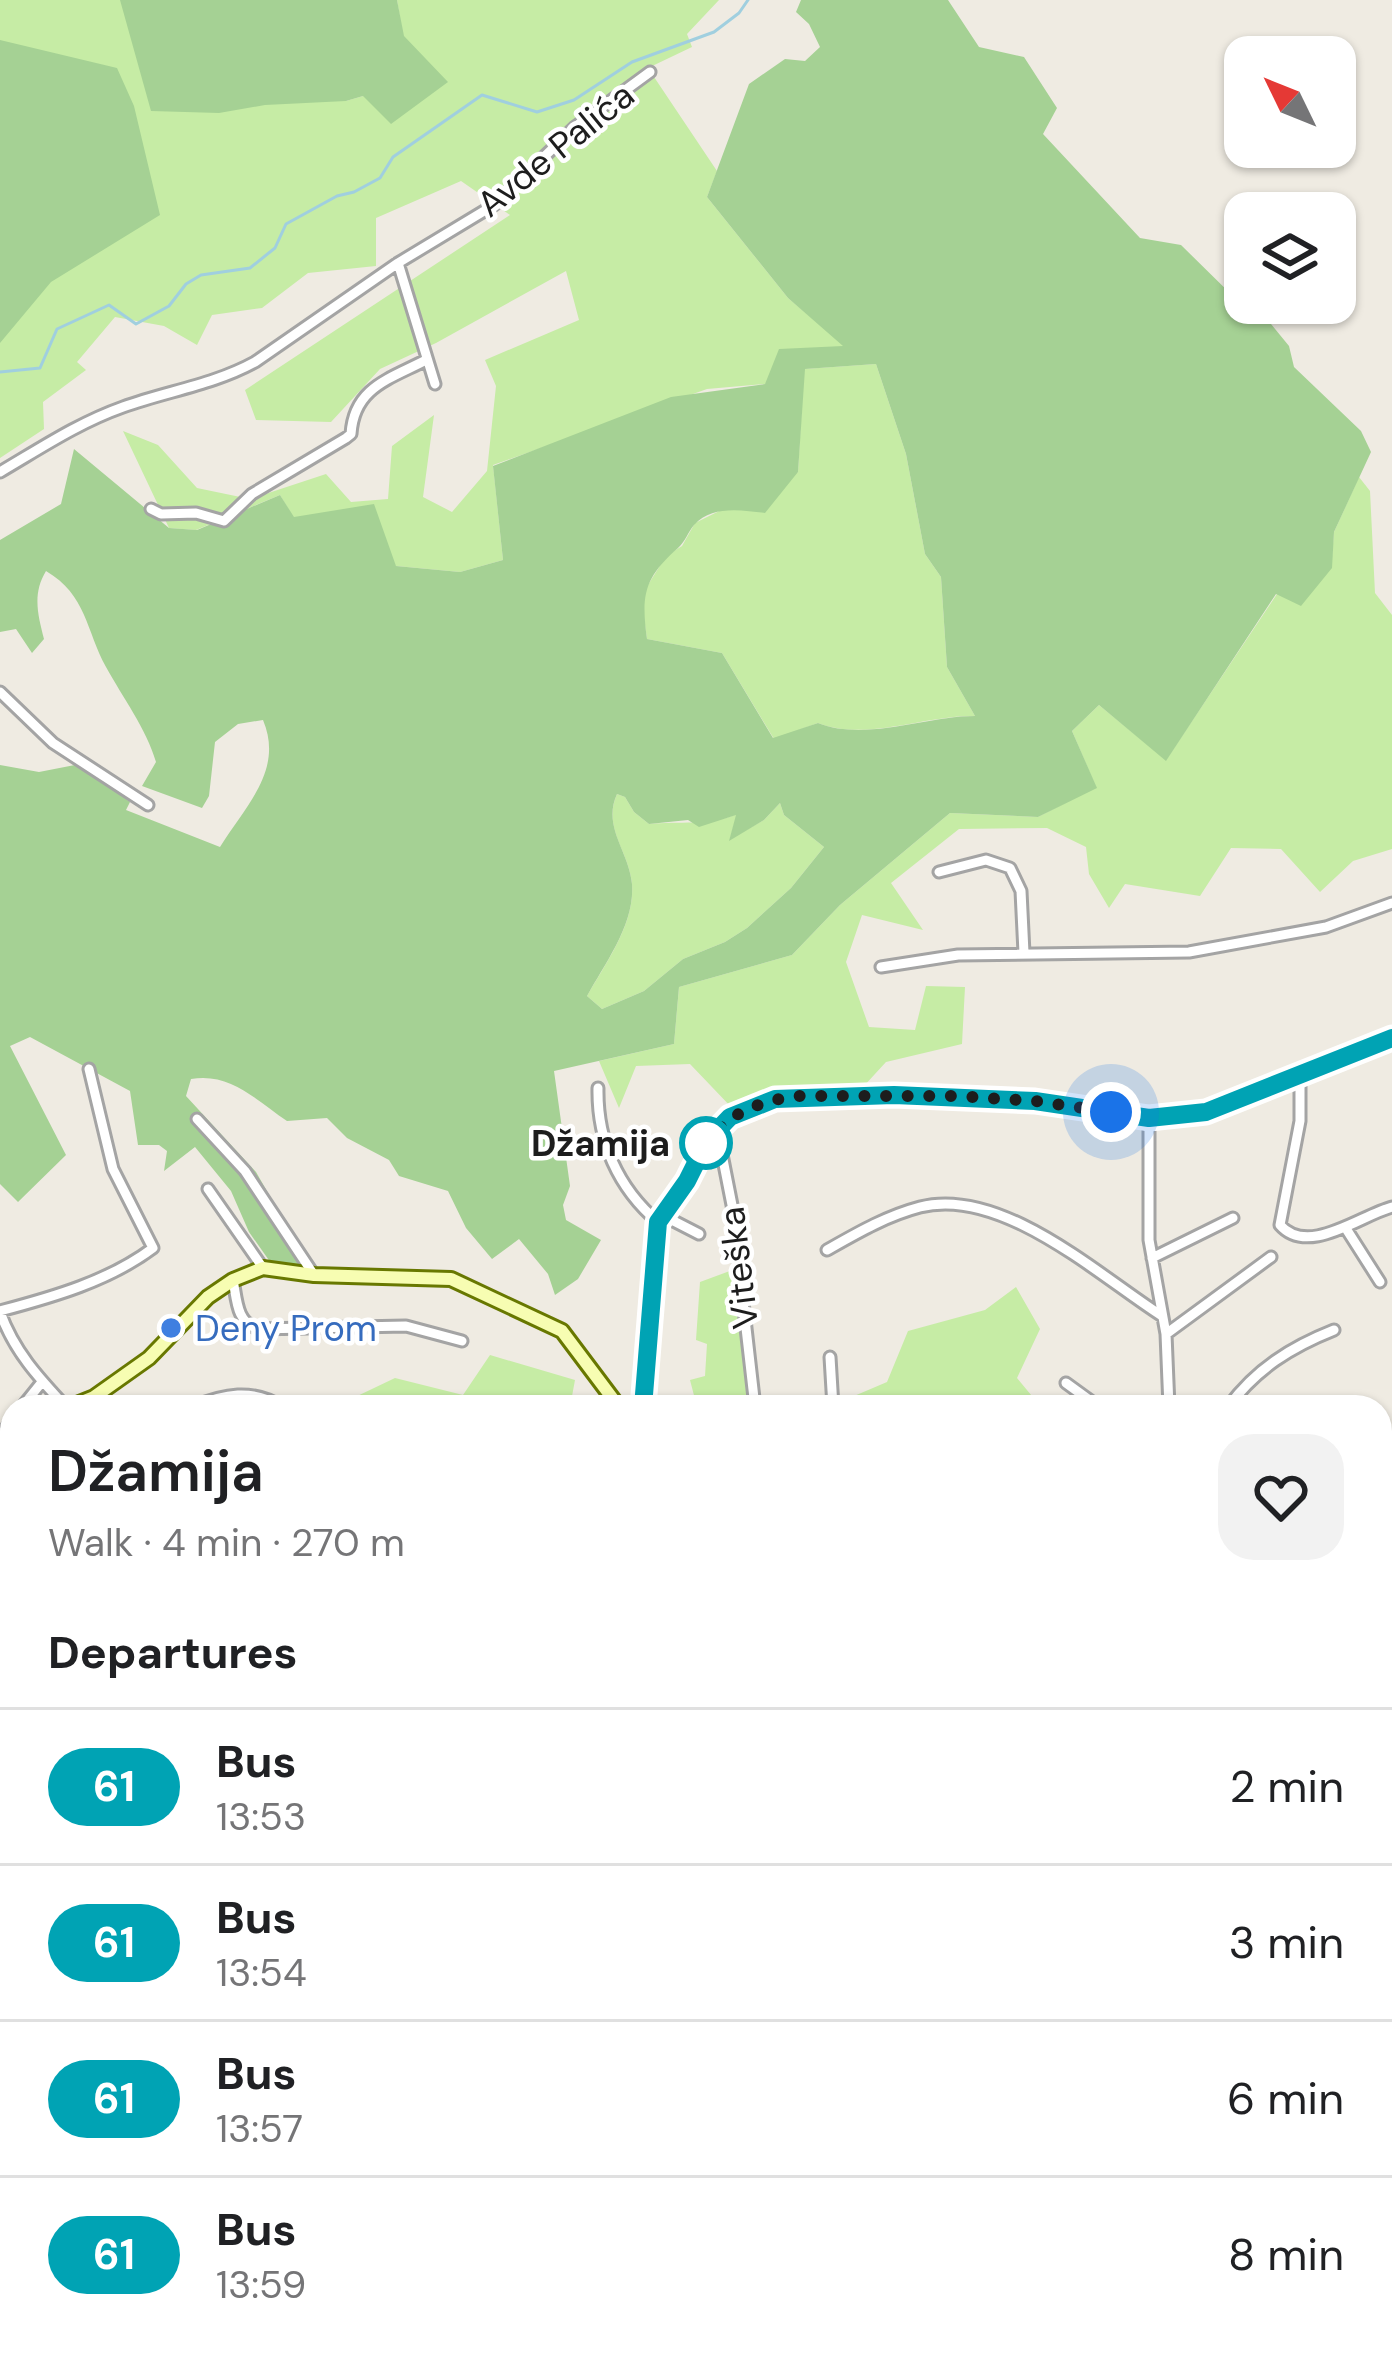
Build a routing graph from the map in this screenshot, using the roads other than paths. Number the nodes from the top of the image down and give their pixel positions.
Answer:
1 (650, 72) dead end
2 (398, 262) junction
3 (426, 360) junction
4 (435, 384) dead end
5 (0, 472) edge
6 (151, 509) dead end
7 (0, 692) edge
8 (148, 805) dead end
9 (939, 872) dead end
10 (1392, 903) edge
11 (1024, 953) junction
12 (881, 968) dead end
13 (1392, 1038) edge
14 (89, 1069) dead end
15 (1300, 1076) junction
16 (598, 1088) dead end
17 (1149, 1118) junction
18 (196, 1119) dead end
19 (717, 1129) junction
20 (208, 1189) dead end
21 (1392, 1207) edge
22 (660, 1218) junction
23 (1234, 1218) dead end
24 (1345, 1227) junction
25 (699, 1234) dead end
26 (826, 1250) dead end
27 (1271, 1257) dead end
28 (1152, 1258) junction
29 (263, 1268) junction
30 (314, 1275) junction
31 (233, 1280) junction
32 (1380, 1282) dead end
33 (0, 1311) edge
34 (1162, 1316) junction
35 (1334, 1330) dead end
36 (1166, 1334) junction
37 (462, 1341) dead end
38 (830, 1357) dead end
39 (42, 1382) junction
40 (1066, 1383) dead end
41 (32, 1395) edge
42 (56, 1395) edge
43 (97, 1395) edge
44 (610, 1395) edge
45 (644, 1395) edge
46 (754, 1395) edge
47 (832, 1395) edge
48 (1082, 1395) edge
49 (1169, 1395) edge
50 (1240, 1395) edge

1 - 2 street, Avde Palića
2 - 3 street
2 - 5 street, Avde Palića
3 - 4 street
3 - 6 street
7 - 8 street
9 - 11 street
10 - 11 street
11 - 12 street
13 - 15 street
14 - 33 street
15 - 17 street
15 - 24 street
16 - 22 street
17 - 19 street
17 - 28 street
18 - 30 street
19 - 22 street
19 - 46 street, Viteška
20 - 29 street
21 - 24 street
22 - 25 street
22 - 45 street
23 - 28 street
24 - 32 street
26 - 34 street
27 - 36 street
28 - 34 street
29 - 30 street
29 - 31 street
30 - 44 street
31 - 37 street
31 - 43 street
33 - 39 street
34 - 36 street
35 - 50 street
36 - 49 street
38 - 47 street
39 - 41 street
39 - 42 street
40 - 48 street

